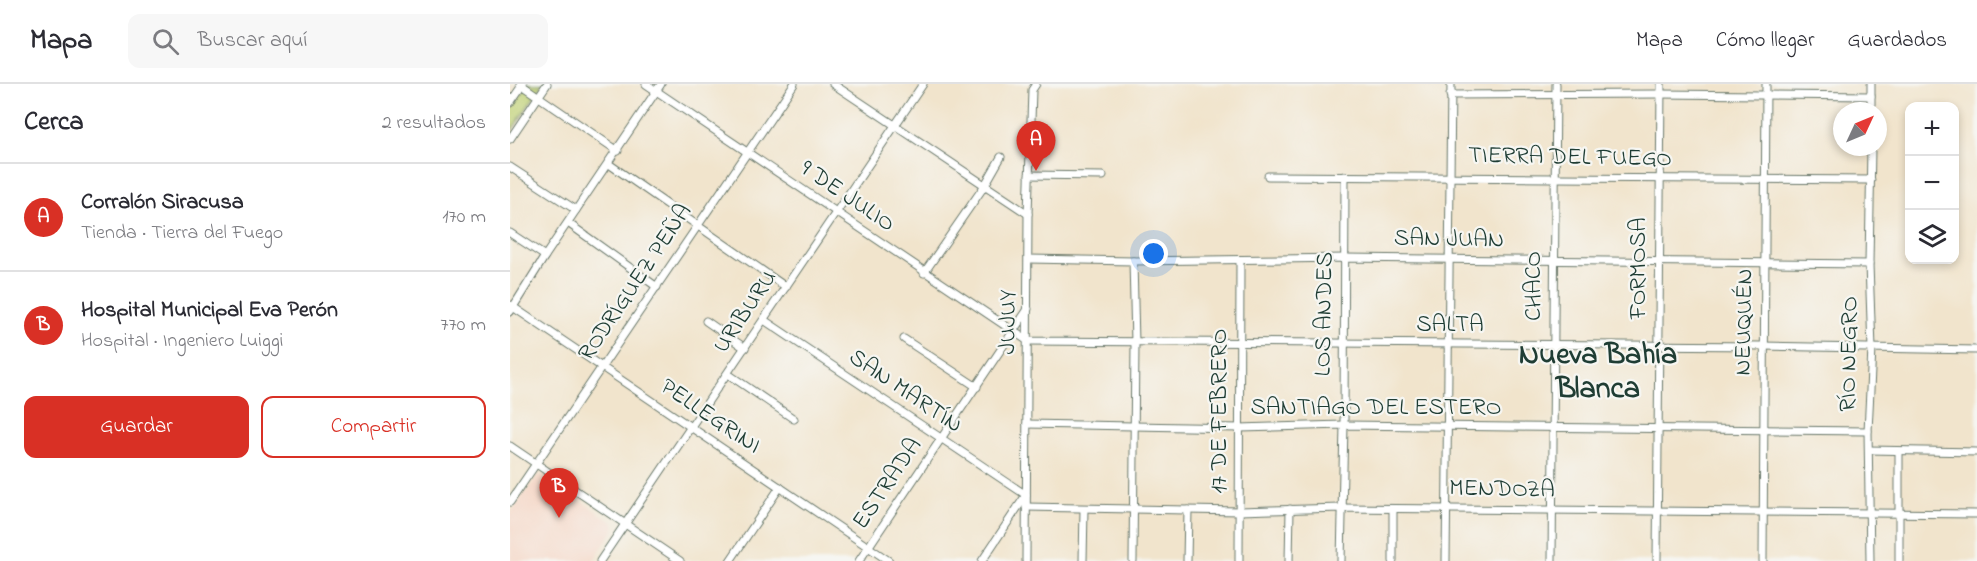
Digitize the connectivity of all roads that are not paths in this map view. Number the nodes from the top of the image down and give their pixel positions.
1 (521, 84) edge
2 (547, 84) edge
3 (646, 84) edge
4 (794, 84) edge
5 (833, 84) edge
6 (923, 84) edge
7 (1450, 84) edge
8 (1556, 84) edge
9 (1661, 84) edge
10 (1766, 84) edge
11 (1871, 84) edge
12 (1032, 85) edge
13 (658, 87) edge
14 (1556, 94) junction
15 (1660, 94) junction
16 (1450, 95) junction
17 (1765, 95) junction
18 (1871, 96) junction
19 (538, 97) junction
20 (1871, 102) edge
21 (510, 103) edge
22 (895, 126) junction
23 (510, 139) edge
24 (618, 151) junction
25 (747, 153) junction
26 (1871, 156) edge
27 (1001, 157) dead end
28 (609, 164) junction
29 (510, 167) edge
30 (1029, 175) junction
31 (1103, 176) dead end
32 (1268, 176) dead end
33 (1345, 176) junction
34 (1450, 176) junction
35 (1555, 177) junction
36 (1659, 179) junction
37 (1765, 179) junction
38 (1871, 180) junction
39 (985, 185) junction
40 (576, 210) junction
41 (836, 213) junction
42 (1028, 214) junction
43 (568, 223) junction
44 (698, 226) junction
45 (510, 233) edge
46 (545, 256) junction
47 (1345, 258) junction
48 (1029, 259) junction
49 (1240, 260) junction
50 (1450, 260) junction
51 (1133, 261) junction
52 (1554, 261) junction
53 (1659, 263) junction
54 (1765, 264) junction
55 (1869, 264) junction
56 (924, 273) junction
57 (657, 287) junction
58 (786, 287) junction
59 (511, 308) edge
60 (1029, 308) junction
61 (706, 321) dead end
62 (764, 321) junction
63 (1014, 333) junction
64 (904, 339) dead end
65 (1028, 341) junction
66 (1136, 343) junction
67 (1239, 344) junction
68 (1343, 344) junction
69 (1449, 345) junction
70 (1554, 345) junction
71 (1659, 345) junction
72 (1763, 346) junction
73 (745, 348) junction
74 (1872, 349) junction
75 (1977, 350) edge
76 (602, 368) junction
77 (728, 374) junction
78 (977, 387) junction
79 (794, 419) dead end
80 (1027, 424) junction
81 (1134, 425) junction
82 (1344, 425) junction
83 (1448, 426) junction
84 (691, 428) junction
85 (1240, 428) junction
86 (1552, 428) junction
87 (1658, 429) junction
88 (1763, 429) junction
89 (1868, 431) junction
90 (941, 440) junction
91 (510, 446) edge
92 (1869, 450) junction
93 (1899, 451) junction
94 (1977, 452) edge
95 (537, 464) junction
96 (780, 488) junction
97 (1026, 495) junction
98 (510, 502) edge
99 (1026, 507) junction
100 (1341, 508) junction
101 (1084, 509) junction
102 (1290, 509) junction
103 (1393, 509) junction
104 (1446, 509) junction
105 (1135, 510) junction
106 (1188, 510) junction
107 (1240, 511) junction
108 (1552, 511) junction
109 (1658, 511) junction
110 (1763, 511) junction
111 (1870, 513) junction
112 (1899, 513) junction
113 (1977, 514) edge
114 (626, 524) junction
115 (869, 548) junction
116 (600, 561) edge
117 (680, 561) edge
118 (730, 561) edge
119 (860, 561) edge
120 (889, 561) edge
121 (982, 561) edge
122 (1026, 561) edge
123 (1083, 561) edge
124 (1133, 561) edge
125 (1187, 561) edge
126 (1239, 561) edge
127 (1289, 561) edge
128 (1341, 561) edge
129 (1393, 561) edge
130 (1446, 561) edge
131 (1552, 561) edge
132 (1657, 561) edge
133 (1762, 561) edge
134 (1870, 561) edge
135 (1899, 561) edge

1 - 19 street
1 - 21 street
2 - 19 street
3 - 13 street, 9 DE JULIO
4 - 25 street, RODRÍGUEZ PEÑA
5 - 22 street
6 - 22 street, URIBURU
7 - 16 street
8 - 14 street, CHACO
9 - 15 street, FORMOSA
10 - 17 street, NEUQUÉN
11 - 18 street
12 - 30 street, JUJUY
13 - 24 street
13 - 25 street, 9 DE JULIO
14 - 15 street
14 - 16 street
14 - 35 street, CHACO
15 - 17 street
15 - 36 street, FORMOSA
16 - 34 street
17 - 18 street
17 - 37 street, NEUQUÉN
18 - 20 street
19 - 23 street
19 - 24 street
22 - 39 street
22 - 41 street, URIBURU
24 - 28 street
25 - 41 street, 9 DE JULIO
25 - 44 street, RODRÍGUEZ PEÑA
26 - 38 street, RÍO NEGRO
27 - 39 street
28 - 40 street
28 - 44 street
29 - 40 street
30 - 31 street
30 - 42 street, JUJUY
32 - 33 street, TIERRA DEL FUEGO
33 - 34 street, TIERRA DEL FUEGO
33 - 47 street, LOS ANDES
34 - 35 street, TIERRA DEL FUEGO
34 - 50 street
35 - 36 street, TIERRA DEL FUEGO
35 - 52 street, CHACO
36 - 37 street, TIERRA DEL FUEGO
36 - 53 street, FORMOSA
37 - 38 street, TIERRA DEL FUEGO
37 - 54 street, NEUQUÉN
38 - 55 street, RÍO NEGRO
39 - 42 street
39 - 56 street
40 - 43 street
41 - 56 street, 9 DE JULIO
41 - 58 street, URIBURU
42 - 48 street, JUJUY
43 - 46 street
43 - 57 street
44 - 57 street, RODRÍGUEZ PEÑA
44 - 58 street
45 - 46 street
46 - 59 street
47 - 49 street, SAN JUAN
47 - 50 street, SAN JUAN
47 - 68 street, LOS ANDES
48 - 51 street, SAN JUAN
48 - 60 street, JUJUY
49 - 51 street, SAN JUAN
49 - 67 street, 17 DE FEBRERO
50 - 52 street, SAN JUAN
50 - 69 street
51 - 66 street
52 - 53 street, SAN JUAN
52 - 70 street, CHACO
53 - 54 street, SAN JUAN
53 - 71 street, FORMOSA
54 - 55 street, SAN JUAN
54 - 72 street, NEUQUÉN
55 - 74 street, RÍO NEGRO
56 - 63 street, 9 DE JULIO
57 - 76 street, RODRÍGUEZ PEÑA
58 - 62 street, URIBURU
59 - 76 street, PELLEGRINI
60 - 63 street, ESTRADA
60 - 65 street, JUJUY
61 - 73 street
62 - 73 street, URIBURU
62 - 90 street, SAN MARTÍN
63 - 65 street, 9 DE JULIO
63 - 78 street, ESTRADA
64 - 78 street
65 - 66 street, SALTA
65 - 80 street, JUJUY
66 - 67 street, SALTA
66 - 81 street
67 - 68 street, SALTA
67 - 85 street, 17 DE FEBRERO
68 - 69 street, SALTA
68 - 82 street, LOS ANDES
69 - 70 street, SALTA
69 - 83 street
70 - 71 street, SALTA
70 - 86 street, CHACO
71 - 72 street, SALTA
71 - 87 street, FORMOSA
72 - 74 street, SALTA
72 - 88 street, NEUQUÉN
73 - 77 street, URIBURU
74 - 75 street, SALTA
74 - 89 street, RÍO NEGRO
76 - 84 street, PELLEGRINI
76 - 95 street, RODRÍGUEZ PEÑA
77 - 79 street
77 - 84 street, URIBURU
78 - 90 street, ESTRADA
80 - 81 street, SANTIAGO DEL ESTERO
80 - 97 street, JUJUY
81 - 85 street, SANTIAGO DEL ESTERO
81 - 105 street
82 - 83 street, SANTIAGO DEL ESTERO
82 - 85 street, SANTIAGO DEL ESTERO
82 - 100 street, LOS ANDES
83 - 86 street, SANTIAGO DEL ESTERO
83 - 104 street
84 - 96 street, PELLEGRINI
84 - 114 street, URIBURU
85 - 107 street, 17 DE FEBRERO
86 - 87 street, SANTIAGO DEL ESTERO
86 - 108 street, CHACO
87 - 88 street, SANTIAGO DEL ESTERO
87 - 109 street, FORMOSA
88 - 89 street, SANTIAGO DEL ESTERO
88 - 110 street, NEUQUÉN
89 - 92 street, RÍO NEGRO
90 - 97 street, SAN MARTÍN
90 - 115 street, ESTRADA
91 - 95 street
92 - 93 street
92 - 111 street, RÍO NEGRO
93 - 94 street
93 - 112 street
95 - 98 street, RODRÍGUEZ PEÑA
95 - 114 street
96 - 115 street, PELLEGRINI
96 - 118 street
97 - 99 street, JUJUY
97 - 121 street
99 - 101 street, MENDOZA
99 - 122 street, JUJUY
100 - 102 street, MENDOZA
100 - 103 street, MENDOZA
100 - 128 street, LOS ANDES
101 - 105 street, MENDOZA
101 - 123 street
102 - 107 street, MENDOZA
102 - 127 street
103 - 104 street, MENDOZA
103 - 129 street
104 - 108 street, MENDOZA
104 - 130 street
105 - 106 street, MENDOZA
105 - 124 street
106 - 107 street, MENDOZA
106 - 125 street
107 - 126 street, 17 DE FEBRERO
108 - 109 street, MENDOZA
108 - 131 street, CHACO
109 - 110 street, MENDOZA
109 - 132 street, FORMOSA
110 - 111 street, MENDOZA
110 - 133 street, NEUQUÉN
111 - 112 street, MENDOZA
111 - 134 street, RÍO NEGRO
112 - 113 street, MENDOZA
112 - 135 street
114 - 116 street, URIBURU
114 - 117 street
115 - 119 street, ESTRADA
115 - 120 street, PELLEGRINI

